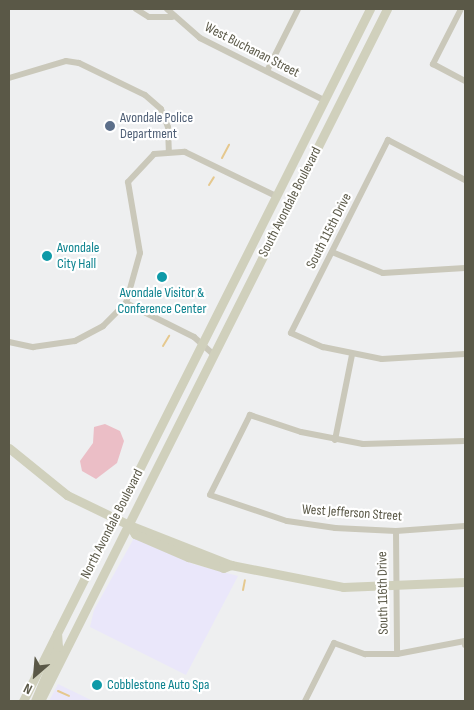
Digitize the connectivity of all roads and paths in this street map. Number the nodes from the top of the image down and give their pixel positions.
1 (136, 9) edge
2 (167, 9) edge
3 (298, 9) edge
4 (370, 9) edge
5 (387, 9) edge
6 (461, 9) edge
7 (172, 17) junction
8 (267, 71) junction
9 (9, 78) edge
10 (465, 80) edge
11 (324, 100) junction
12 (169, 150) junction
13 (465, 180) edge
14 (276, 196) junction
15 (290, 203) junction
16 (332, 252) junction
17 (465, 268) edge
18 (126, 303) junction
19 (9, 342) edge
20 (202, 347) junction
21 (352, 354) junction
22 (465, 354) edge
23 (214, 355) junction
24 (193, 396) joint
25 (335, 440) junction
26 (465, 441) edge
27 (9, 448) edge
28 (115, 518) junction
29 (128, 525) junction
30 (465, 526) edge
31 (396, 531) junction
32 (465, 582) edge
33 (394, 588) junction
34 (57, 632) junction
35 (465, 641) edge
36 (465, 645) edge
37 (397, 654) junction
38 (23, 701) edge
39 (35, 701) edge
40 (40, 701) edge
41 (305, 701) edge

1 - 7 street
2 - 7 street, West Buchanan Street
3 - 8 street
4 - 11 main road, South Avondale Boulevard
5 - 15 main road, South Avondale Boulevard
6 - 10 street
7 - 8 street, West Buchanan Street
8 - 11 street, West Buchanan Street
9 - 12 street
11 - 14 main road, South Avondale Boulevard
12 - 14 street
12 - 18 street
13 - 16 street, South 115th Drive
14 - 15 main road
14 - 20 main road, South Avondale Boulevard
15 - 23 main road, South Avondale Boulevard
16 - 17 street
16 - 21 street, South 115th Drive
18 - 19 street
18 - 20 street
20 - 23 street
20 - 28 main road, North Avondale Boulevard
21 - 22 street
21 - 25 street
23 - 24 main road, South Avondale Boulevard
24 - 29 main road, North Avondale Boulevard
25 - 26 street
25 - 31 street, West Jefferson Street
27 - 28 main road
28 - 29 main road
28 - 34 main road, North Avondale Boulevard
29 - 33 main road
29 - 40 main road, North Avondale Boulevard
30 - 31 street, West Jefferson Street
31 - 33 street, South 116th Drive
32 - 33 main road
33 - 37 street, South 116th Drive
34 - 38 main road, North Avondale Boulevard
34 - 39 main road
35 - 36 street
35 - 37 street
37 - 41 street

